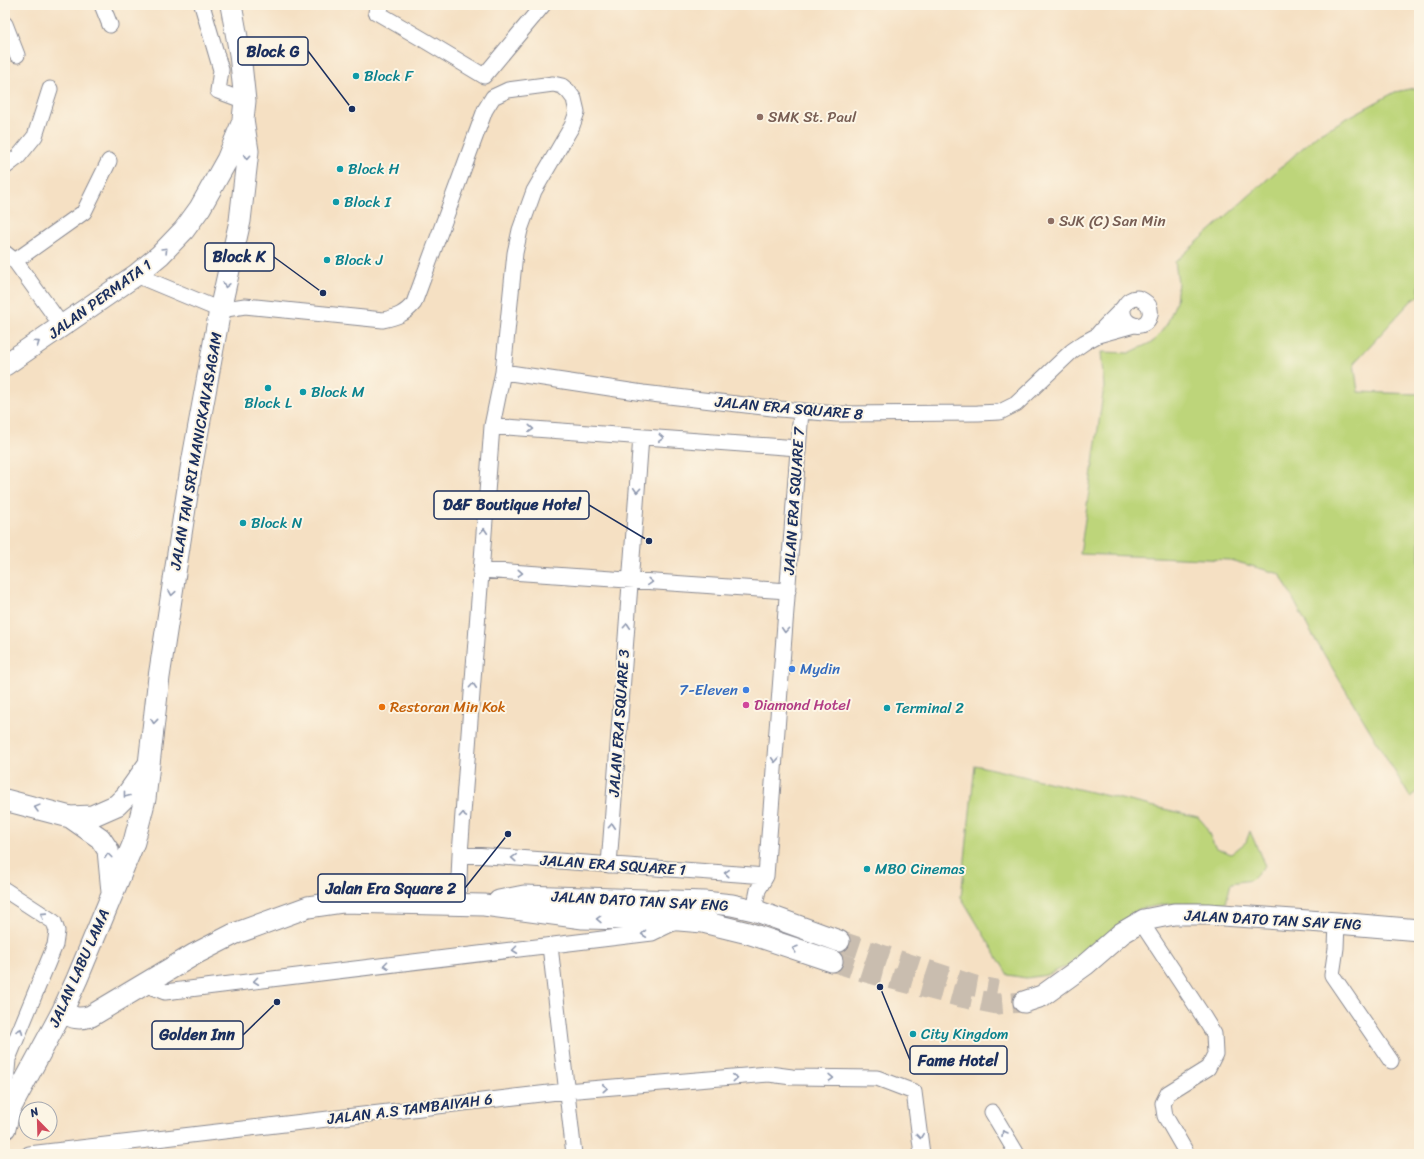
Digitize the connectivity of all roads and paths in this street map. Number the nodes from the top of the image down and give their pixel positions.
1 (102, 5) edge
2 (202, 5) edge
3 (231, 5) edge
4 (543, 5) edge
5 (379, 9) edge
6 (5, 24) edge
7 (110, 25) dead end
8 (17, 55) dead end
9 (50, 89) dead end
10 (244, 110) junction
11 (109, 161) dead end
12 (5, 167) edge
13 (10, 257) edge
14 (136, 275) junction
15 (1123, 308) junction
16 (220, 310) junction
17 (1134, 325) junction
18 (62, 326) junction
19 (1098, 335) junction
20 (5, 365) edge
21 (503, 372) junction
22 (801, 411) junction
23 (492, 426) junction
24 (641, 437) junction
25 (798, 448) junction
26 (482, 570) junction
27 (630, 580) junction
28 (788, 591) junction
29 (149, 763) junction
30 (5, 800) edge
31 (70, 817) junction
32 (460, 854) junction
33 (609, 865) junction
34 (766, 876) junction
35 (5, 890) edge
36 (112, 894) junction
37 (458, 904) junction
38 (484, 905) junction
39 (754, 910) junction
40 (679, 920) junction
41 (1141, 922) junction
42 (1337, 923) junction
43 (1419, 930) edge
44 (839, 940) tunnel mouth
45 (550, 946) junction
46 (832, 961) tunnel mouth
47 (144, 984) junction
48 (1024, 996) tunnel mouth
49 (62, 1012) junction
50 (91, 1016) junction
51 (42, 1048) junction
52 (1391, 1061) dead end
53 (566, 1090) junction
54 (992, 1112) dead end
55 (8, 1118) edge
56 (28, 1154) edge
57 (574, 1154) edge
58 (922, 1154) edge
59 (1017, 1154) edge
60 (1188, 1154) edge

1 - 7 street
2 - 10 street
3 - 10 main road, JALAN TAN SRI MANICKAVASAGAM
4 - 5 street
6 - 8 street
9 - 12 street
14 -> 10 main road, JALAN PERMATA 1
10 -> 16 main road, JALAN TAN SRI MANICKAVASAGAM
11 - 13 street
13 - 18 street
14 - 16 street
14 - 18 main road, JALAN PERMATA 1
15 - 17 street
15 - 17 street, JALAN ERA SQUARE 8
15 - 19 street, JALAN ERA SQUARE 8
16 - 21 street
16 -> 29 main road, JALAN TAN SRI MANICKAVASAGAM
17 - 19 street, JALAN ERA SQUARE 8
20 -> 18 main road, JALAN PERMATA 1
19 - 22 street, JALAN ERA SQUARE 8
21 - 22 street, JALAN ERA SQUARE 8
21 - 23 street
22 - 25 street, JALAN ERA SQUARE 7
23 -> 24 street
26 -> 23 street
24 -> 25 street
24 -> 27 street, JALAN ERA SQUARE 3
25 - 28 street, JALAN ERA SQUARE 7
26 -> 27 street
32 -> 26 street
27 -> 28 street
33 -> 27 street, JALAN ERA SQUARE 3
28 -> 34 street, JALAN ERA SQUARE 7
29 -> 31 main road, JALAN LABU LAMA
29 - 36 main road, JALAN TAN SRI MANICKAVASAGAM
31 -> 30 main road, JALAN LABU LAMA
36 -> 31 main road, JALAN LABU LAMA
33 -> 32 street, JALAN ERA SQUARE 1
32 - 37 street
34 -> 33 street, JALAN ERA SQUARE 1
34 - 39 street
55 -> 35 street
36 - 49 main road, JALAN LABU LAMA
37 - 38 main road, JALAN DATO TAN SAY ENG
37 - 47 main road, JALAN DATO TAN SAY ENG
38 - 39 main road, JALAN DATO TAN SAY ENG
40 -> 38 main road, JALAN DATO TAN SAY ENG
39 - 44 main road, JALAN DATO TAN SAY ENG
40 -> 45 street
46 -> 40 main road, JALAN DATO TAN SAY ENG
41 - 42 main road, JALAN DATO TAN SAY ENG
41 - 48 main road, JALAN DATO TAN SAY ENG
41 - 60 street
42 - 43 main road, JALAN DATO TAN SAY ENG
42 - 52 street
45 -> 47 street
45 - 53 street
47 - 50 main road, JALAN DATO TAN SAY ENG
49 - 50 main road
49 - 51 main road, JALAN LABU LAMA
50 - 51 main road, JALAN DATO TAN SAY ENG
51 - 55 main road, JALAN LABU LAMA
53 - 56 street, JALAN A.S TAMBAIYAH 6
53 - 57 street
53 -> 58 street, JALAN A.S TAMBAIYAH 6
59 -> 54 street

